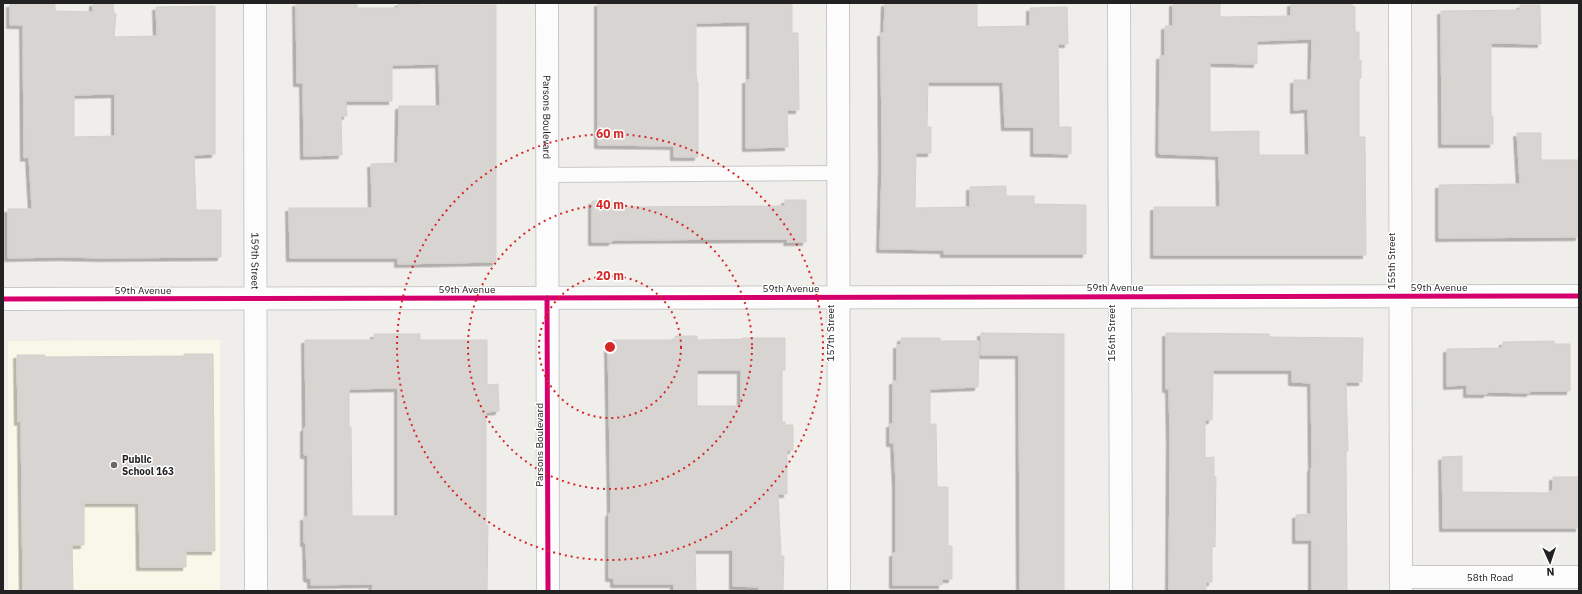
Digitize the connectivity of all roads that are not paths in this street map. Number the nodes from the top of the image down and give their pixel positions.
1 (255, 3) edge
2 (547, 3) edge
3 (838, 3) edge
4 (1119, 3) edge
5 (1400, 3) edge
6 (838, 173) junction
7 (548, 175) junction
8 (1120, 296) junction
9 (1400, 296) junction
10 (1579, 296) edge
11 (839, 297) junction
12 (256, 298) junction
13 (547, 298) junction
14 (3, 299) edge
15 (1579, 577) edge
16 (1401, 584) edge
17 (256, 591) edge
18 (548, 591) edge
19 (839, 591) edge
20 (1121, 591) edge

1 - 12 street, 159th Street
2 - 7 street, Parsons Boulevard
3 - 6 street, 157th Street
4 - 8 street, 156th Street
5 - 9 street, 155th Street
6 - 7 lane
6 - 11 street, 157th Street
7 - 13 street, Parsons Boulevard
8 - 9 street, 59th Avenue
8 - 11 street, 59th Avenue
8 - 20 street, 156th Street
9 - 10 street, 59th Avenue
9 - 16 street, 155th Street
11 - 13 street, 59th Avenue
11 - 19 street, 157th Street
12 - 13 street, 59th Avenue
12 - 14 street, 59th Avenue
12 - 17 street, 159th Street
13 - 18 street, Parsons Boulevard
15 - 16 street, 58th Road

